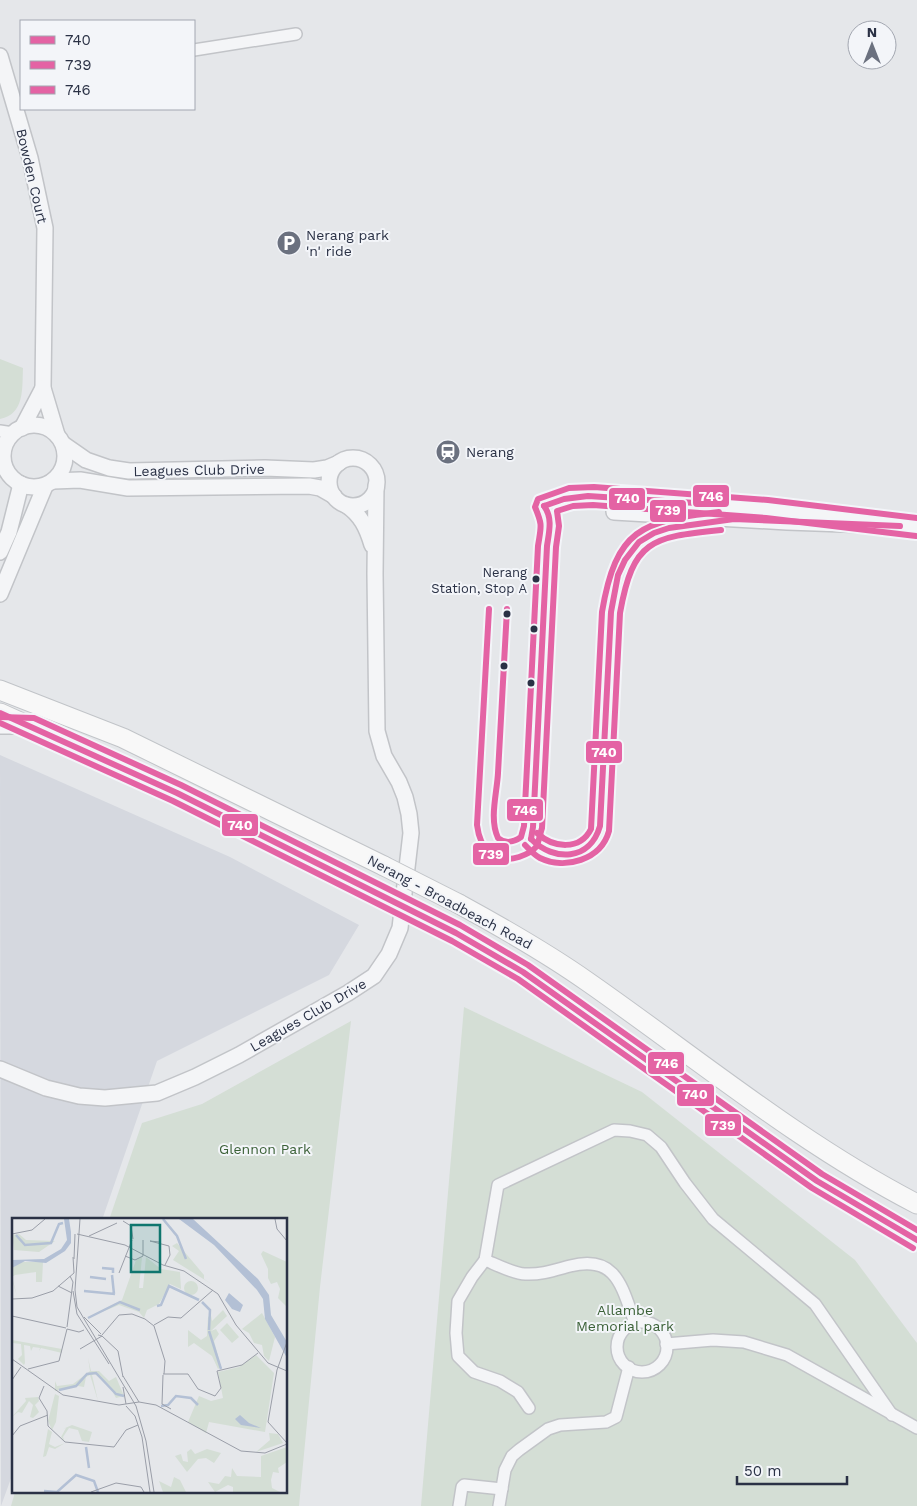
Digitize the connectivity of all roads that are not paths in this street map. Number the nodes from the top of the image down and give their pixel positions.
1 (296, 34) dead end
2 (195, 50) edge
3 (0, 56) edge
4 (17, 98) edge
5 (43, 388) junction
6 (12, 431) edge
7 (60, 439) junction
8 (339, 463) junction
9 (3, 466) edge
10 (223, 469) junction
11 (49, 483) junction
12 (21, 484) junction
13 (376, 485) junction
14 (264, 486) junction
15 (340, 500) junction
16 (614, 505) dead end
17 (917, 527) edge
18 (0, 552) edge
19 (375, 556) junction
20 (0, 594) edge
21 (0, 690) edge
22 (0, 713) edge
23 (0, 726) edge
24 (30, 726) junction
25 (0, 1069) edge
26 (880, 1185) junction
27 (917, 1199) edge
28 (917, 1204) edge
29 (917, 1240) edge
30 (485, 1260) junction
31 (634, 1323) junction
32 (666, 1344) junction
33 (629, 1367) junction
34 (529, 1408) dead end
35 (892, 1415) junction
36 (917, 1428) edge
37 (502, 1489) junction
38 (459, 1506) edge
39 (500, 1506) edge

1 - 2 street
3 - 4 street, Bowden Court
4 - 5 street, Bowden Court
5 - 6 street, Bowden Court
5 - 7 street, Bowden Court
6 - 7 street
6 - 9 street
7 - 10 street, Leagues Club Drive
7 - 11 street
8 - 10 street, Leagues Club Drive
8 - 13 street
8 - 15 street
9 - 12 street
10 - 14 street
11 - 12 street
11 - 14 street, Leagues Club Drive
11 - 20 street
12 - 18 street
13 - 15 street
13 - 19 street, Leagues Club Drive
14 - 15 street, Leagues Club Drive
15 - 19 street, Leagues Club Drive
16 - 17 street
19 - 25 street, Leagues Club Drive
21 - 26 main road, Nerang - Broadbeach Road, bridge
22 - 24 main road, Nerang - Broadbeach Road
23 - 24 street
24 - 29 main road, Nerang - Broadbeach Road, bridge
26 - 27 street
26 - 28 main road, Nerang - Broadbeach Road
30 - 31 street
30 - 34 street
30 - 35 street
31 - 32 street
31 - 33 street
32 - 33 street
32 - 35 street
33 - 37 street
35 - 36 street
37 - 38 street
37 - 39 street

